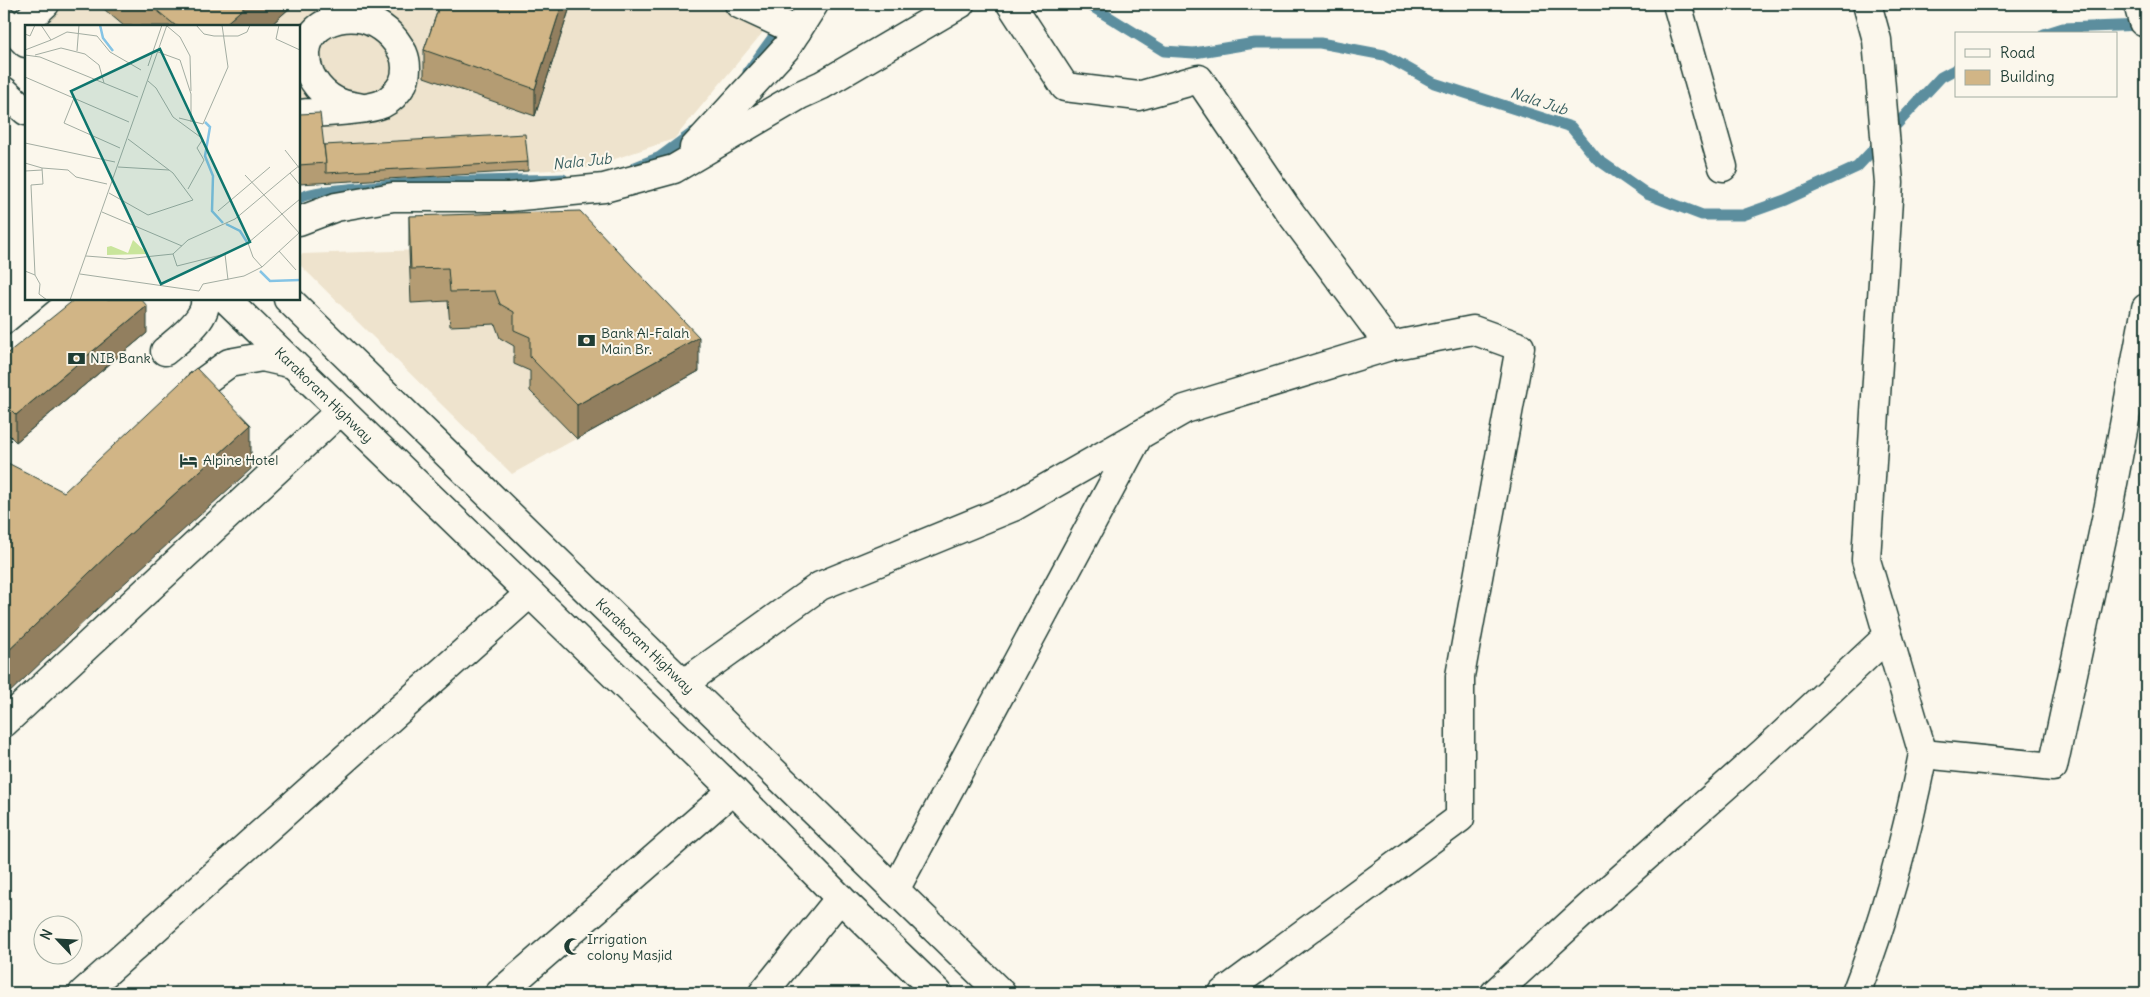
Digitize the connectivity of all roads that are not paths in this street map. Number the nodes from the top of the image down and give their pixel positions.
1 (45, 4) edge
2 (739, 4) edge
3 (814, 4) edge
4 (960, 4) edge
5 (1011, 4) edge
6 (1677, 4) edge
7 (1867, 4) edge
8 (2138, 4) edge
9 (2146, 22) edge
10 (797, 31) junction
11 (15, 32) edge
12 (306, 40) edge
13 (4, 91) edge
14 (362, 108) junction
15 (25, 110) edge
16 (300, 114) edge
17 (1723, 167) dead end
18 (674, 170) junction
19 (300, 221) edge
20 (74, 300) edge
21 (205, 300) edge
22 (227, 300) edge
23 (289, 300) edge
24 (2146, 308) edge
25 (1390, 346) junction
26 (165, 350) dead end
27 (4, 358) edge
28 (293, 364) junction
29 (199, 385) edge
30 (341, 410) junction
31 (1139, 435) junction
32 (529, 594) junction
33 (1888, 636) junction
34 (42, 656) edge
35 (70, 661) junction
36 (683, 684) junction
37 (4, 723) edge
38 (1923, 754) junction
39 (733, 790) junction
40 (894, 890) junction
41 (840, 898) junction
42 (83, 993) edge
43 (500, 993) edge
44 (762, 993) edge
45 (938, 993) edge
46 (1001, 993) edge
47 (1223, 993) edge
48 (1495, 993) edge
49 (1856, 993) edge

1 - 11 main road
2 - 10 main road
3 - 10 main road
4 - 18 main road
5 - 25 main road
6 - 17 main road
7 - 33 main road
8 - 9 main road
10 - 18 main road
12 - 14 main road
12 - 14 main road
13 - 15 main road
14 - 16 main road
18 - 19 main road
20 - 27 main road
21 - 26 main road
22 - 28 main road, Karakoram Highway
23 - 36 main road, Karakoram Highway
24 - 38 main road
25 - 31 main road
25 - 47 main road
28 - 29 main road
28 - 30 main road, Karakoram Highway
30 - 32 main road, Karakoram Highway
30 - 35 main road
31 - 36 main road
31 - 40 main road
32 - 39 main road, Karakoram Highway
32 - 42 main road
33 - 38 main road
33 - 48 main road
34 - 35 main road
35 - 37 main road
36 - 40 main road, Karakoram Highway
38 - 49 main road
39 - 41 main road, Karakoram Highway
39 - 43 main road
40 - 46 main road, Karakoram Highway
41 - 44 main road
41 - 45 main road, Karakoram Highway

